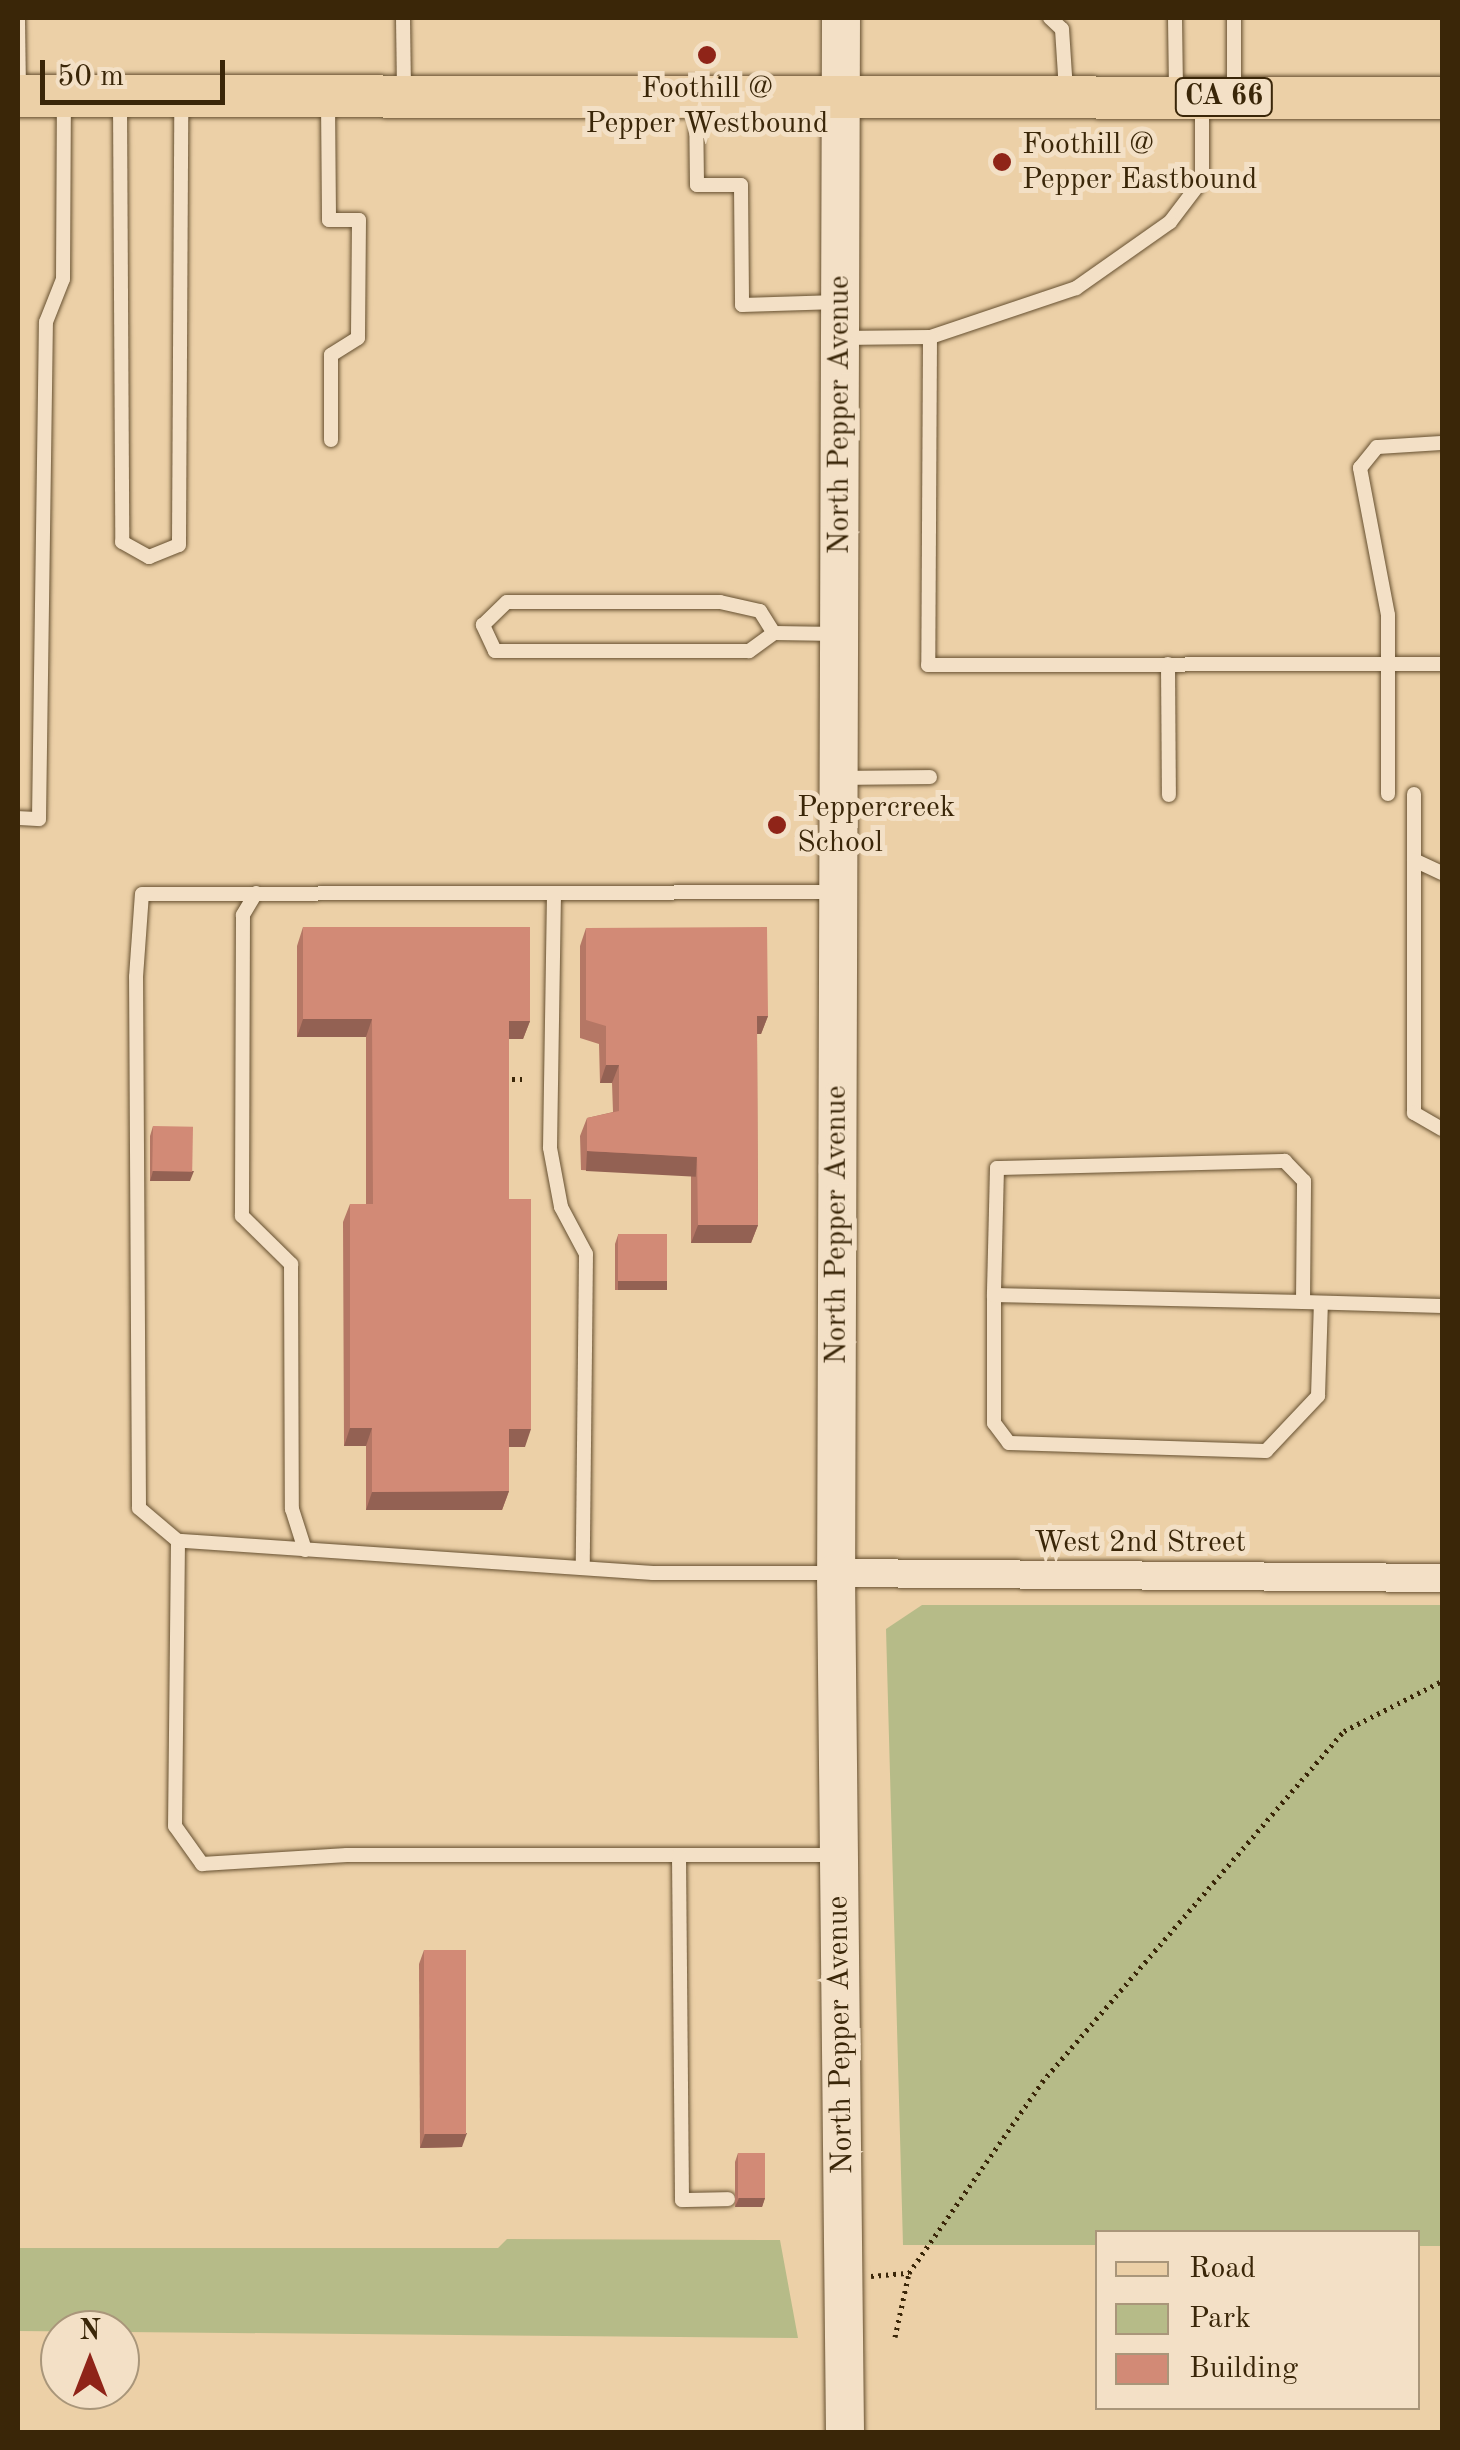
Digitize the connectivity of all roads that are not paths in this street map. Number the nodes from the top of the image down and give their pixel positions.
1 (18, 18) edge
2 (403, 18) edge
3 (840, 18) edge
4 (1050, 18) edge
5 (1175, 18) edge
6 (1234, 18) edge
7 (18, 96) edge
8 (64, 96) junction
9 (120, 96) junction
10 (181, 96) junction
11 (328, 96) junction
12 (404, 97) junction
13 (696, 97) junction
14 (841, 97) junction
15 (1066, 97) junction
16 (1204, 97) junction
17 (1442, 98) edge
18 (840, 320) junction
19 (930, 337) junction
20 (331, 440) dead end
21 (1442, 442) edge
22 (774, 632) junction
23 (839, 634) junction
24 (1168, 664) junction
25 (1385, 664) junction
26 (1442, 664) edge
27 (930, 776) dead end
28 (838, 778) junction
29 (1388, 794) dead end
30 (1414, 794) dead end
31 (1169, 796) dead end
32 (18, 818) edge
33 (1414, 860) junction
34 (1442, 873) edge
35 (838, 892) junction
36 (256, 893) junction
37 (554, 894) junction
38 (1442, 1129) edge
39 (994, 1295) junction
40 (1303, 1302) junction
41 (1321, 1303) junction
42 (1442, 1306) edge
43 (178, 1541) junction
44 (305, 1550) junction
45 (583, 1566) junction
46 (836, 1572) junction
47 (1442, 1578) edge
48 (679, 1855) junction
49 (839, 1855) junction
50 (728, 2199) dead end
51 (845, 2432) edge

1 - 7 lane
2 - 12 lane
3 - 14 main road, North Pepper Avenue
4 - 15 lane
5 - 16 lane
6 - 16 lane
7 - 8 main road
8 - 9 main road
8 - 32 lane
9 - 10 main road
9 - 10 lane
10 - 11 main road
11 - 12 main road
11 - 20 lane
12 - 13 main road
13 - 14 main road
13 - 18 lane
14 - 15 main road, CA 66
14 - 18 main road, North Pepper Avenue
15 - 16 main road, CA 66
16 - 17 main road, CA 66
16 - 19 lane
18 - 19 lane
18 - 23 main road, North Pepper Avenue
19 - 24 lane
21 - 25 lane
22 - 22 lane
22 - 23 lane
23 - 28 main road, North Pepper Avenue
24 - 25 lane
24 - 31 lane
25 - 26 lane
25 - 29 lane
27 - 28 lane
28 - 35 main road, North Pepper Avenue
30 - 33 lane
33 - 34 lane
33 - 38 lane
35 - 37 lane
35 - 46 main road, North Pepper Avenue
36 - 37 lane
36 - 43 lane
36 - 44 lane
37 - 45 lane
39 - 40 lane
39 - 40 lane
39 - 41 lane
40 - 41 lane
41 - 42 lane
43 - 44 lane
43 - 48 lane
44 - 45 lane
45 - 46 lane
46 - 47 street, West 2nd Street
46 - 49 main road, North Pepper Avenue
48 - 49 lane
48 - 50 lane
49 - 51 main road, North Pepper Avenue

